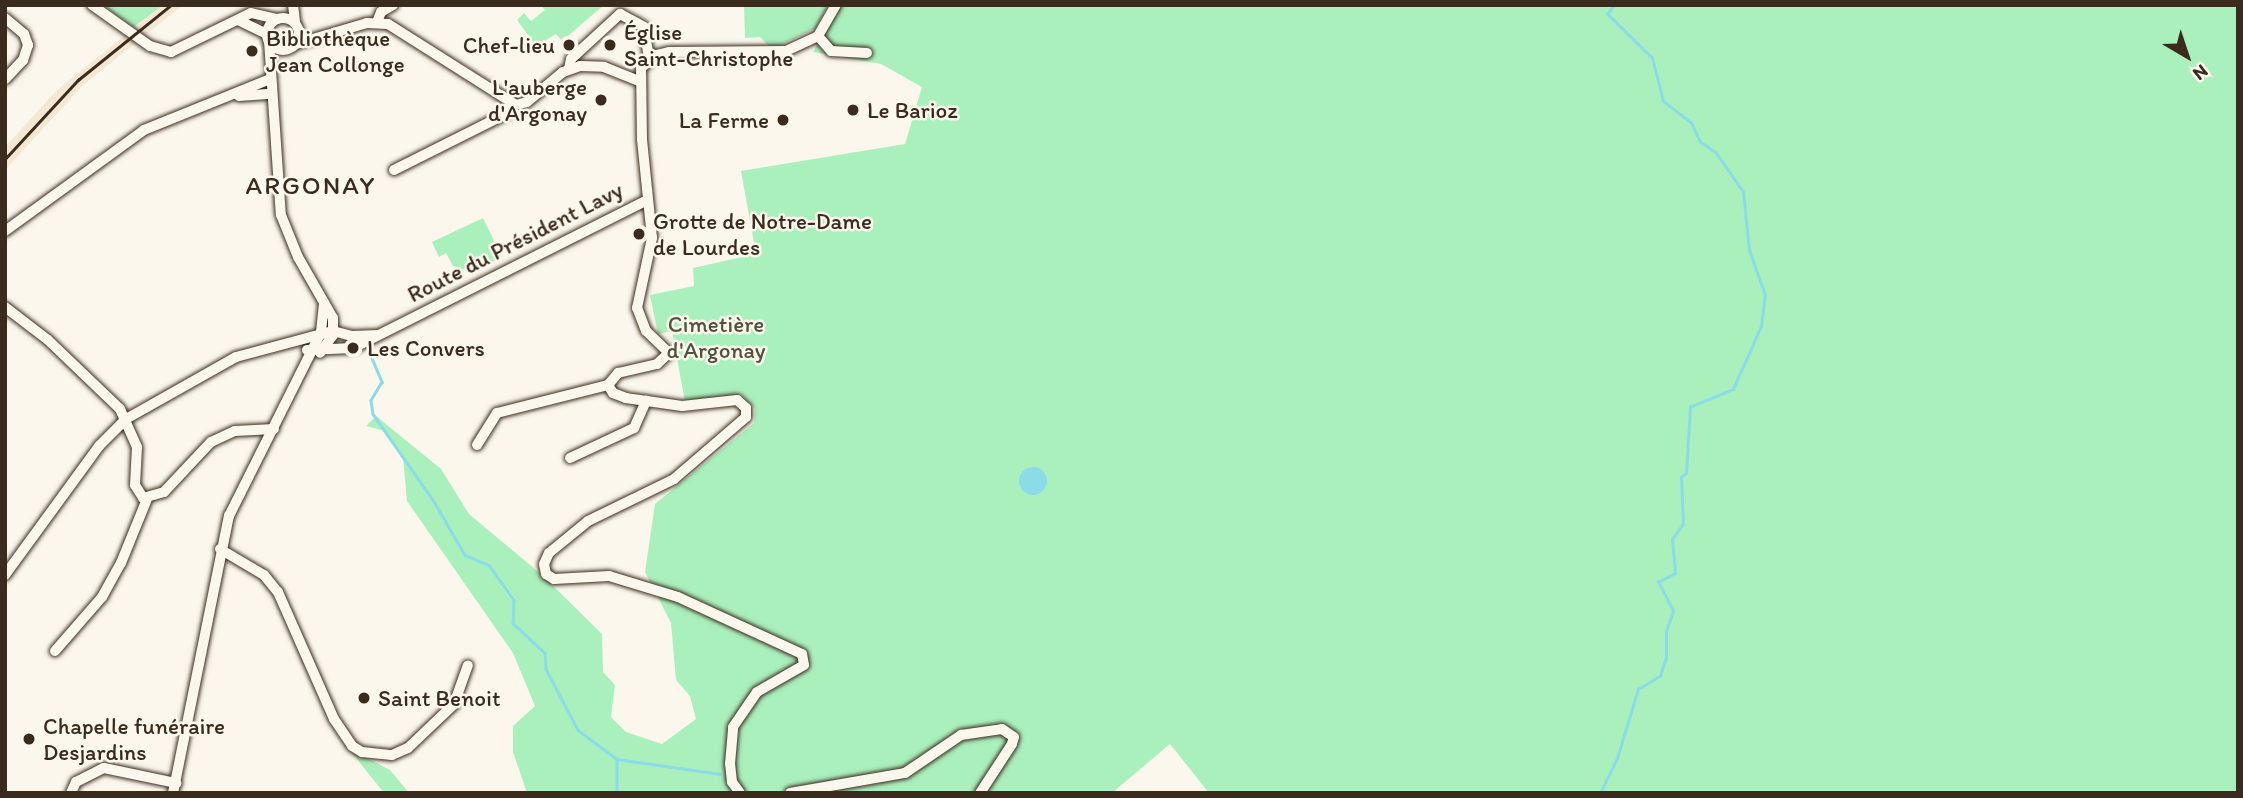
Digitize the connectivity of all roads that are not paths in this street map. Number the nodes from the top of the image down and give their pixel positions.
1 (92, 5) edge
2 (291, 5) edge
3 (393, 5) edge
4 (835, 5) edge
5 (620, 10) edge
6 (5, 18) edge
7 (279, 18) junction
8 (238, 20) junction
9 (377, 23) junction
10 (296, 24) junction
11 (818, 36) junction
12 (322, 37) junction
13 (268, 38) junction
14 (296, 44) junction
15 (285, 49) junction
16 (867, 53) dead end
17 (653, 57) junction
18 (569, 69) junction
19 (270, 77) junction
20 (5, 79) edge
21 (639, 80) junction
22 (271, 94) junction
23 (236, 96) junction
24 (510, 104) junction
25 (394, 170) dead end
26 (647, 200) junction
27 (5, 231) edge
28 (324, 303) junction
29 (5, 307) edge
30 (333, 331) junction
31 (320, 334) junction
32 (378, 335) junction
33 (283, 347) junction
34 (317, 351) junction
35 (608, 385) junction
36 (646, 401) junction
37 (126, 419) junction
38 (274, 429) junction
39 (477, 445) dead end
40 (570, 458) dead end
41 (147, 499) junction
42 (220, 549) junction
43 (5, 575) edge
44 (55, 651) dead end
45 (468, 665) dead end
46 (175, 788) edge
47 (71, 793) edge
48 (740, 793) edge
49 (790, 793) edge
50 (980, 793) edge

1 - 8 street
2 - 7 street
2 - 10 street
3 - 9 street
4 - 11 street
5 - 17 street
5 - 18 street
6 - 20 street
7 - 8 street
7 - 10 street
7 - 13 street
8 - 13 street
9 - 12 street
9 - 24 street
10 - 12 street
10 - 14 street
11 - 16 street
11 - 17 street
12 - 14 street
13 - 15 street
13 - 19 street
14 - 15 street
15 - 19 street
17 - 21 street, Route du Président Lavy
18 - 21 street
18 - 24 street
19 - 22 street
19 - 23 street
21 - 26 street, Route du Président Lavy
22 - 23 street
22 - 28 street
23 - 27 street
24 - 25 street
26 - 32 street, Route du Président Lavy
26 - 35 street
28 - 30 street
28 - 31 street
29 - 37 street
30 - 31 street, Route du Président Lavy
30 - 32 street, Route du Président Lavy
30 - 34 street
31 - 33 street, Route du Président Lavy
31 - 34 street
32 - 34 street, Route du Président Lavy
33 - 34 street, Route du Président Lavy
33 - 37 street, Route du Président Lavy
34 - 38 street
35 - 36 street
35 - 39 street
36 - 40 street
36 - 48 street
37 - 41 street
37 - 43 street, Route du Président Lavy
38 - 41 street
38 - 42 street
41 - 44 street
42 - 45 street
42 - 46 street
46 - 47 street
49 - 50 street

